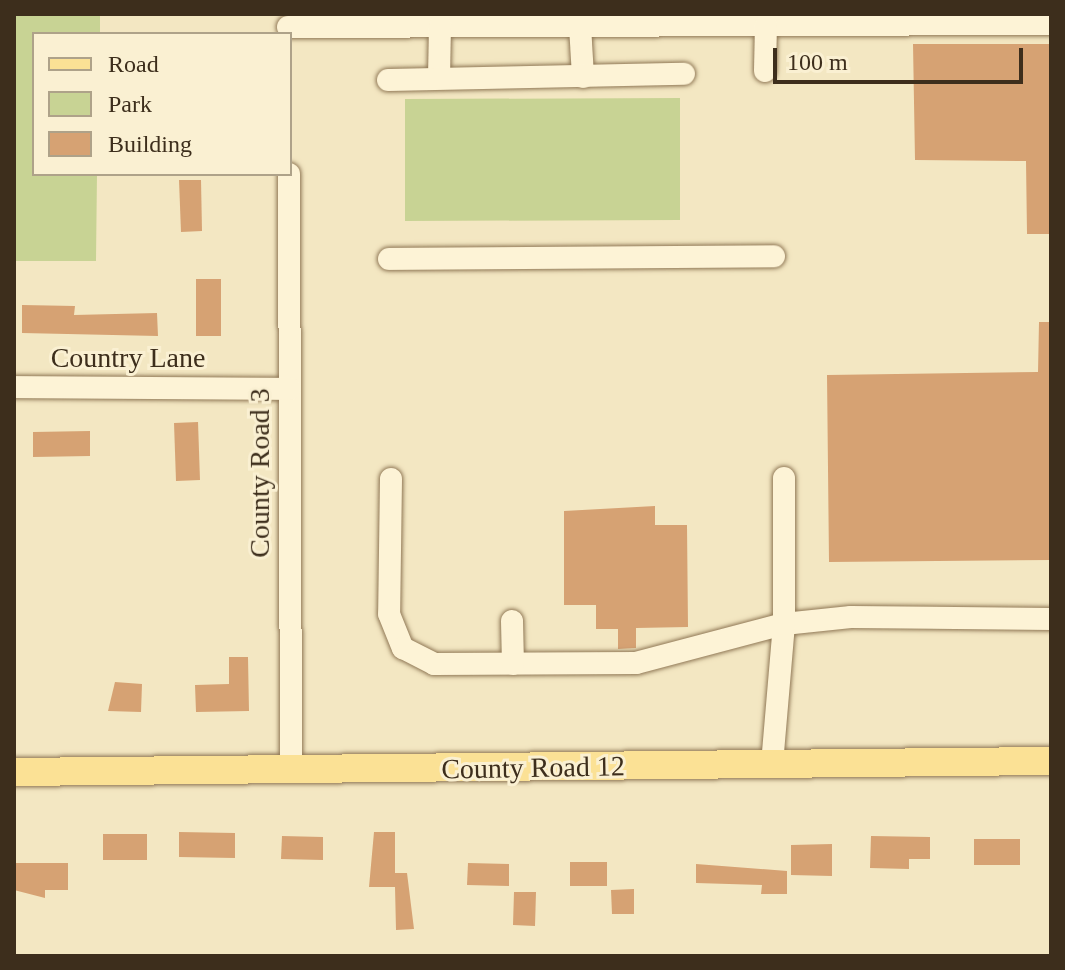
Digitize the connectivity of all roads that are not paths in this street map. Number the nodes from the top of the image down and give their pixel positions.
1 (1051, 24) edge
2 (288, 25) edge
3 (440, 25) junction
4 (766, 25) junction
5 (580, 26) junction
6 (765, 71) dead end
7 (684, 74) dead end
8 (583, 77) junction
9 (439, 78) junction
10 (388, 80) dead end
11 (289, 176) edge
12 (774, 256) dead end
13 (389, 259) dead end
14 (14, 387) edge
15 (290, 389) junction
16 (784, 478) dead end
17 (391, 479) dead end
18 (1051, 619) edge
19 (512, 621) dead end
20 (784, 624) junction
21 (513, 664) junction
22 (1051, 761) edge
23 (772, 764) junction
24 (14, 772) edge
25 (291, 772) junction

1 - 4 street
2 - 3 street
3 - 5 street
3 - 9 street
4 - 5 street
4 - 6 street
5 - 8 street
7 - 8 street
8 - 9 street
9 - 10 street
11 - 15 street, County Road 3
12 - 13 street
14 - 15 street, Country Lane
15 - 25 street, County Road 3
16 - 20 street
17 - 21 street
18 - 20 street
19 - 21 street
20 - 21 street
20 - 23 street
22 - 23 main road, County Road 12
23 - 25 main road, County Road 12
24 - 25 main road, County Road 12

